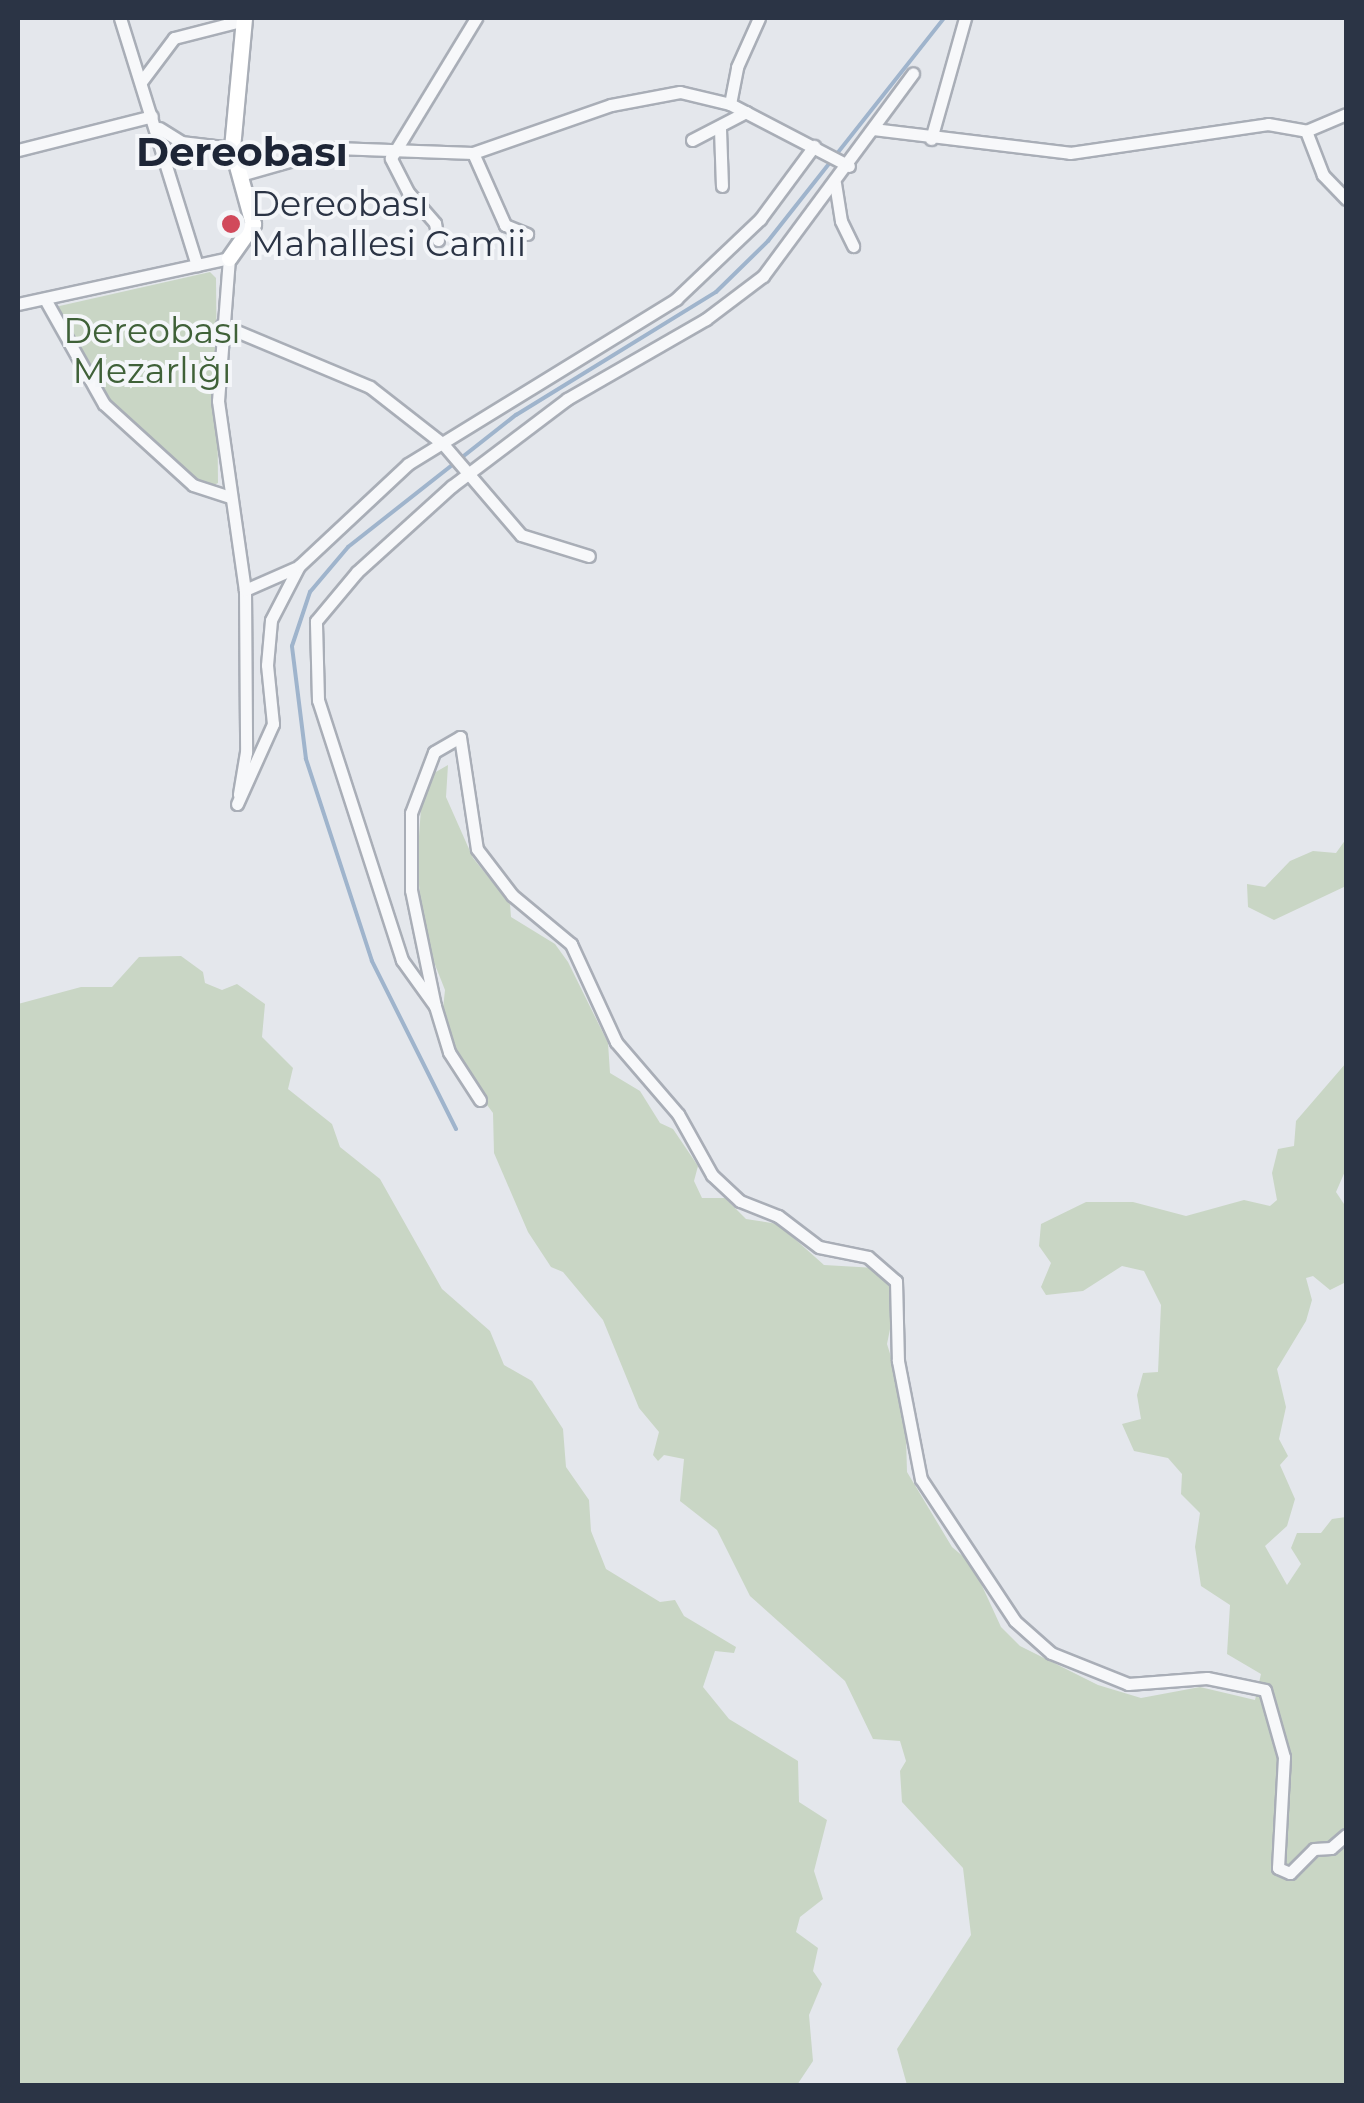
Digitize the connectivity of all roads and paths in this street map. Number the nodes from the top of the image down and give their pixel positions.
1 (120, 18) edge
2 (476, 18) edge
3 (758, 18) edge
4 (965, 18) edge
5 (242, 19) edge
6 (912, 73) dead end
7 (141, 82) junction
8 (730, 104) junction
9 (746, 112) junction
10 (1346, 114) edge
11 (152, 116) junction
12 (159, 128) junction
13 (720, 129) junction
14 (874, 129) junction
15 (1306, 130) junction
16 (692, 140) dead end
17 (931, 140) junction
18 (814, 146) junction
19 (232, 148) junction
20 (394, 149) junction
21 (18, 150) edge
22 (474, 153) junction
23 (848, 166) junction
24 (244, 174) junction
25 (836, 183) junction
26 (722, 186) dead end
27 (1346, 198) edge
28 (527, 234) dead end
29 (438, 240) dead end
30 (854, 246) dead end
31 (230, 258) junction
32 (196, 265) junction
33 (45, 299) junction
34 (18, 304) edge
35 (222, 326) junction
36 (444, 444) junction
37 (472, 473) junction
38 (229, 497) junction
39 (590, 556) dead end
40 (299, 566) junction
41 (245, 590) junction
42 (435, 1006) junction
43 (480, 1100) dead end
44 (1346, 1835) edge

1 - 7 street
2 - 20 street
3 - 8 street
4 - 17 street
5 - 7 street
5 - 19 street
6 - 14 street
7 - 11 street
8 - 9 street
8 - 22 street
9 - 13 street
9 - 18 street
10 - 15 street
11 - 12 street
11 - 21 street
12 - 19 street
12 - 32 street
13 - 16 street
13 - 26 street
14 - 17 street
14 - 23 street
15 - 17 street
15 - 27 street
18 - 23 street
18 - 36 street
19 - 24 street
20 - 22 street
20 - 24 street
20 - 29 street
22 - 28 street
23 - 25 street
24 - 31 street
25 - 30 street
25 - 37 street
31 - 32 street
31 - 35 street
32 - 33 street
33 - 34 street
33 - 38 street
35 - 36 street
35 - 38 street
36 - 37 street
36 - 40 street
37 - 39 street
37 - 42 street
38 - 41 street
40 - 41 street
40 - 41 street
42 - 43 street
42 - 44 street

